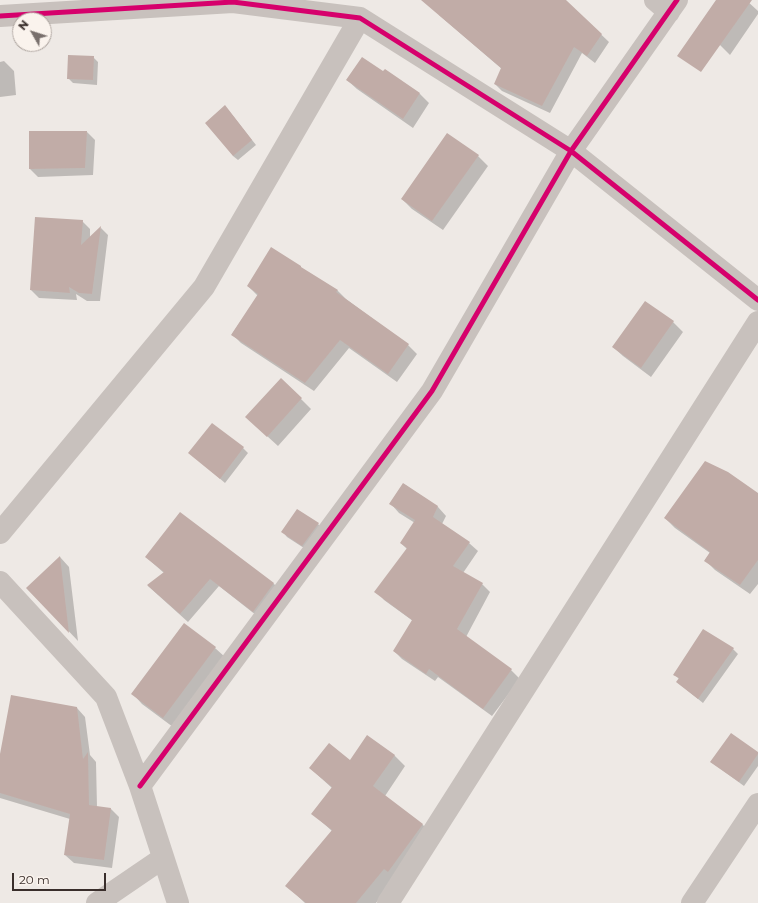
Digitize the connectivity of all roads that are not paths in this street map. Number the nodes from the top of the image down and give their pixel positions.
1 (232, 1) edge
2 (667, 4) edge
3 (0, 16) edge
4 (360, 18) junction
5 (571, 151) junction
6 (758, 300) edge
7 (758, 322) edge
8 (0, 533) edge
9 (0, 582) edge
10 (140, 786) junction
11 (758, 804) edge
12 (163, 858) junction
13 (96, 903) edge
14 (178, 903) edge
15 (388, 903) edge
16 (692, 903) edge

1 - 3 street
1 - 4 street
2 - 5 street
4 - 5 street
4 - 8 street
5 - 6 street
5 - 10 street
7 - 15 street
9 - 10 street
10 - 12 street
11 - 16 street
12 - 13 street
12 - 14 street

